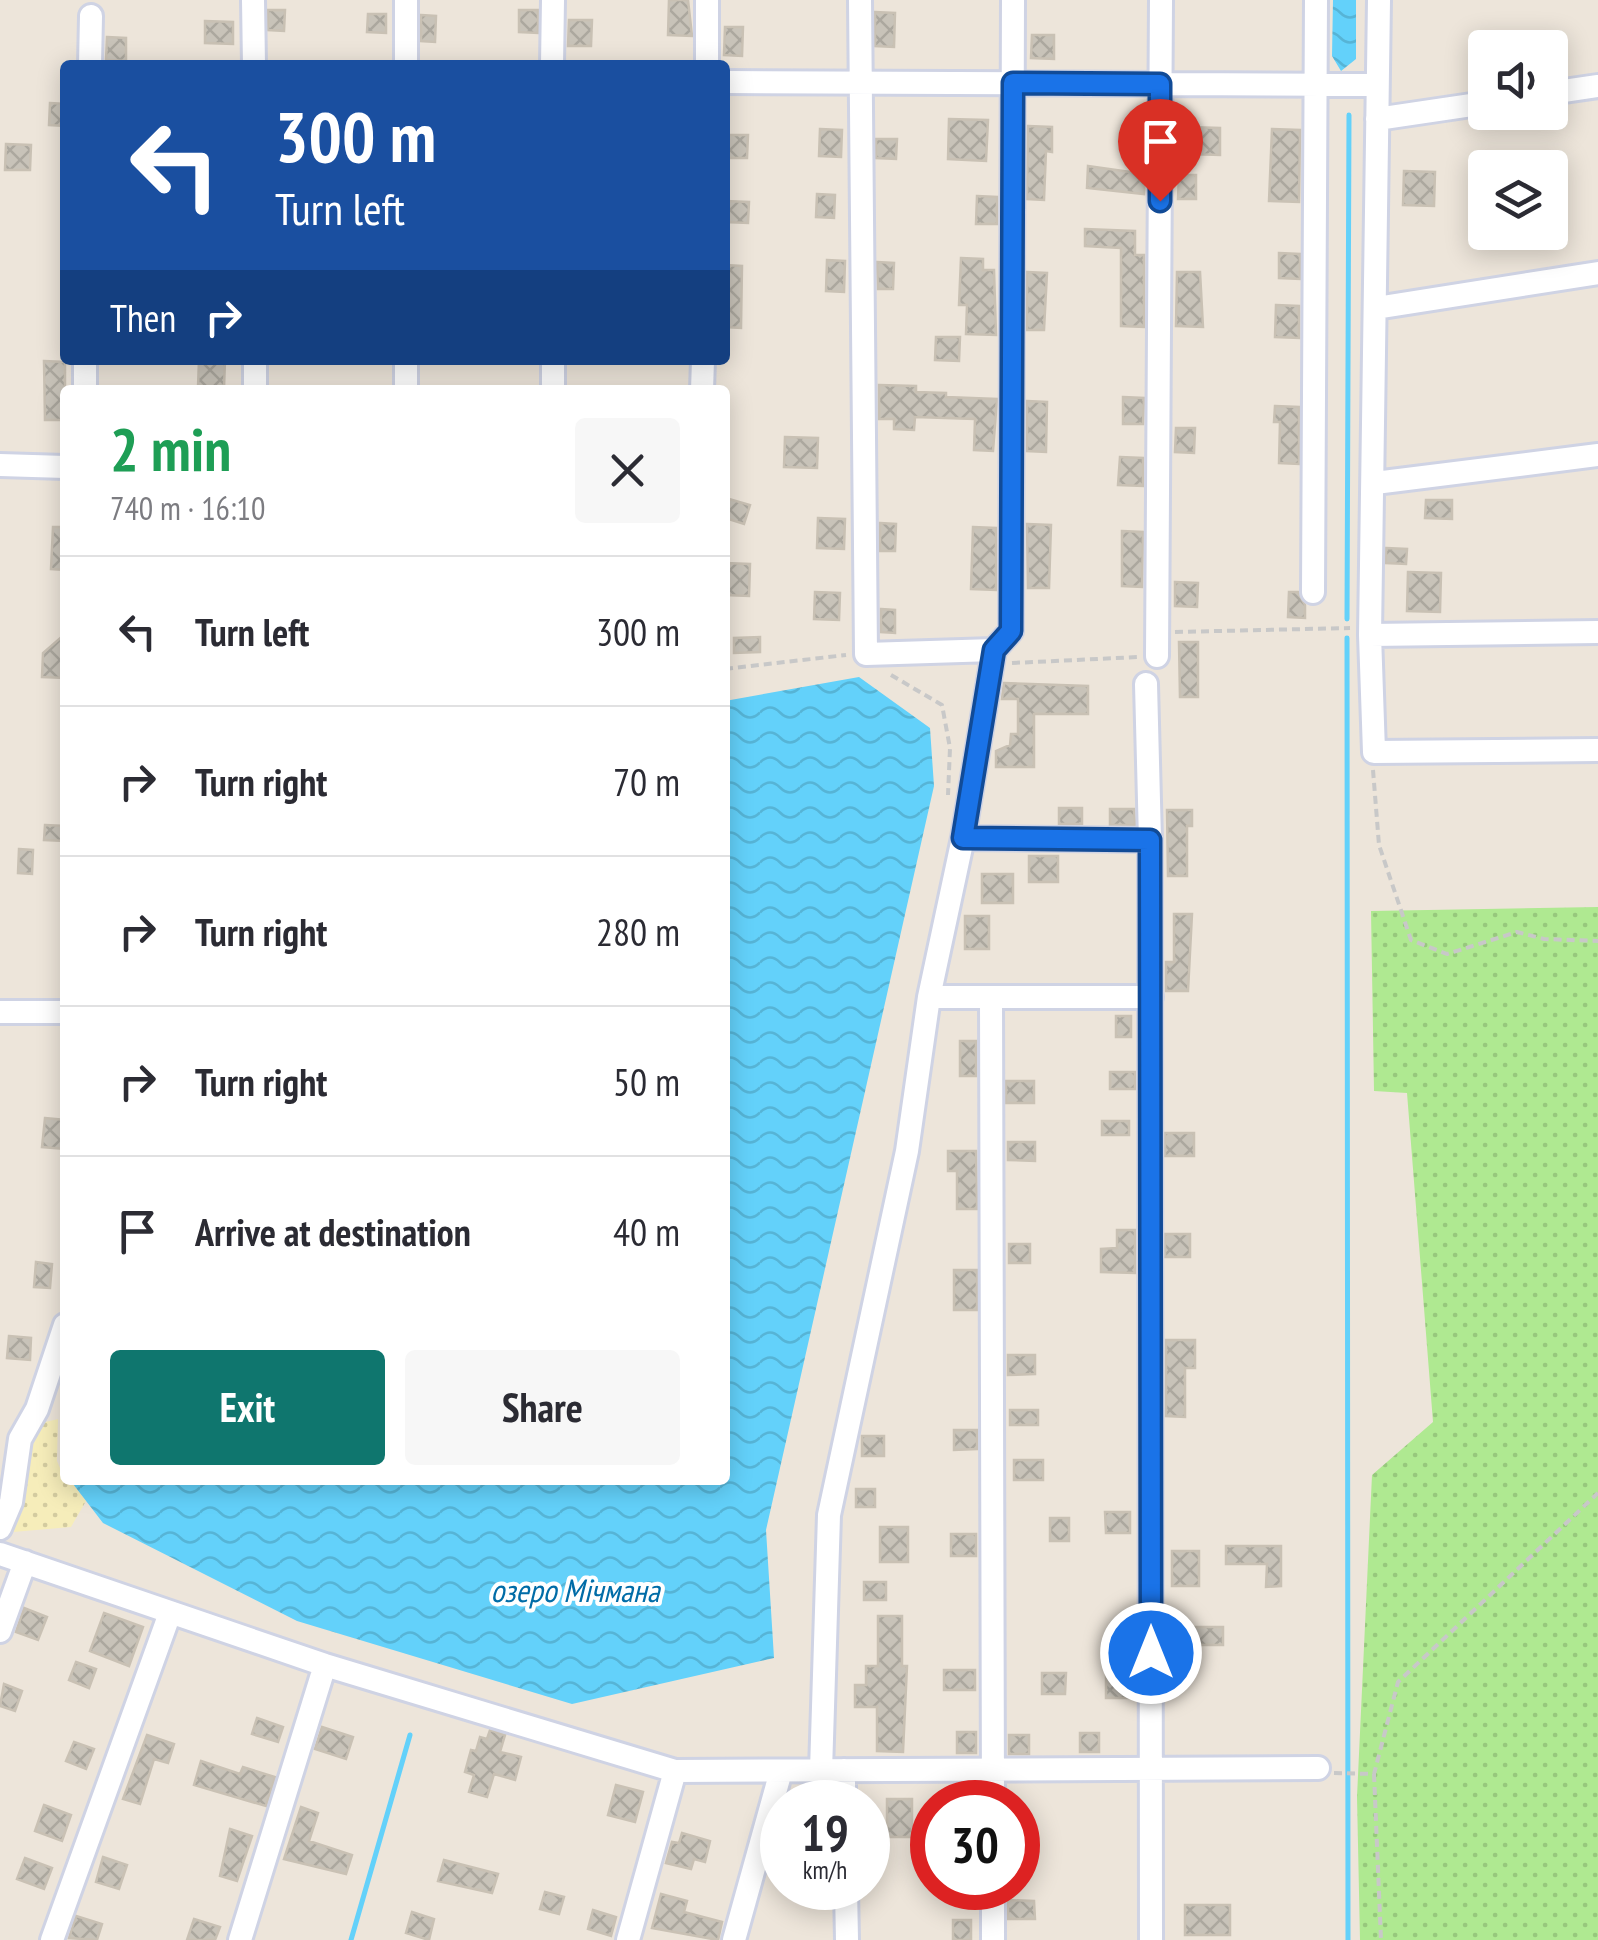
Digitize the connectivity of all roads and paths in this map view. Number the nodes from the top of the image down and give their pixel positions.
1 (254, 0) edge
2 (406, 0) edge
3 (553, 0) edge
4 (707, 0) edge
5 (860, 0) edge
6 (1013, 0) edge
7 (1161, 0) edge
8 (1316, 0) edge
9 (1379, 0) edge
10 (91, 16) dead end
11 (90, 60) edge
12 (254, 60) edge
13 (406, 60) edge
14 (552, 60) edge
15 (708, 60) edge
16 (730, 82) edge
17 (861, 82) junction
18 (1013, 83) junction
19 (1160, 84) junction
20 (1316, 84) junction
21 (1377, 85) junction
22 (1598, 86) edge
23 (1568, 90) edge
24 (1468, 106) edge
25 (1377, 119) junction
26 (1598, 273) edge
27 (1376, 308) junction
28 (1598, 455) edge
29 (0, 465) edge
30 (60, 467) edge
31 (1375, 483) junction
32 (1313, 592) dead end
33 (1370, 631) junction
34 (1598, 632) edge
35 (1158, 644) junction
36 (995, 657) junction
37 (873, 662) junction
38 (730, 670) edge
39 (1146, 684) dead end
40 (1598, 750) edge
41 (1374, 752) junction
42 (964, 831) junction
43 (1150, 840) junction
44 (1598, 941) edge
45 (929, 997) junction
46 (991, 997) junction
47 (1150, 998) junction
48 (0, 1012) edge
49 (60, 1012) edge
50 (60, 1339) edge
51 (1598, 1494) edge
52 (0, 1528) edge
53 (0, 1554) edge
54 (25, 1562) junction
55 (170, 1613) junction
56 (0, 1631) edge
57 (325, 1665) junction
58 (1151, 1769) junction
59 (780, 1770) junction
60 (992, 1770) junction
61 (674, 1771) junction
62 (832, 1771) junction
63 (1329, 1772) joint
64 (1374, 1774) junction
65 (835, 1780) edge
66 (992, 1780) edge
67 (846, 1910) edge
68 (993, 1910) edge
69 (52, 1940) edge
70 (240, 1940) edge
71 (628, 1940) edge
72 (734, 1940) edge
73 (847, 1940) edge
74 (993, 1940) edge
75 (1152, 1940) edge
76 (1380, 1940) edge

1 - 12 street
2 - 13 street
3 - 14 street
4 - 15 street
5 - 17 street
6 - 18 street
7 - 19 street
8 - 20 street
9 - 21 street
10 - 11 street
16 - 17 street
17 - 18 street
17 - 37 street
18 - 19 street
18 - 36 street
19 - 20 street
19 - 35 street
20 - 21 street
20 - 32 street
21 - 25 street
22 - 23 street
24 - 25 street
25 - 27 street
26 - 27 street
27 - 31 street
28 - 31 street
29 - 30 street
31 - 33 street
33 - 34 street
33 - 35 path
33 - 41 street
35 - 36 path
36 - 37 street
36 - 42 street
37 - 38 path
37 - 42 path
39 - 43 street
40 - 41 street
41 - 44 path
42 - 43 street
42 - 45 street
43 - 47 street
45 - 46 street
45 - 62 street
46 - 47 street
46 - 60 street
47 - 58 street
48 - 49 street
50 - 52 street
51 - 64 path
53 - 54 street
54 - 55 street
54 - 56 street
55 - 57 street
55 - 69 street
57 - 61 street
57 - 70 street
58 - 60 street
58 - 63 street
58 - 75 street
59 - 61 street
59 - 62 street
59 - 72 street
60 - 62 street
60 - 66 street
61 - 71 street
62 - 65 street
63 - 64 path
64 - 76 path
67 - 73 street
68 - 74 street

